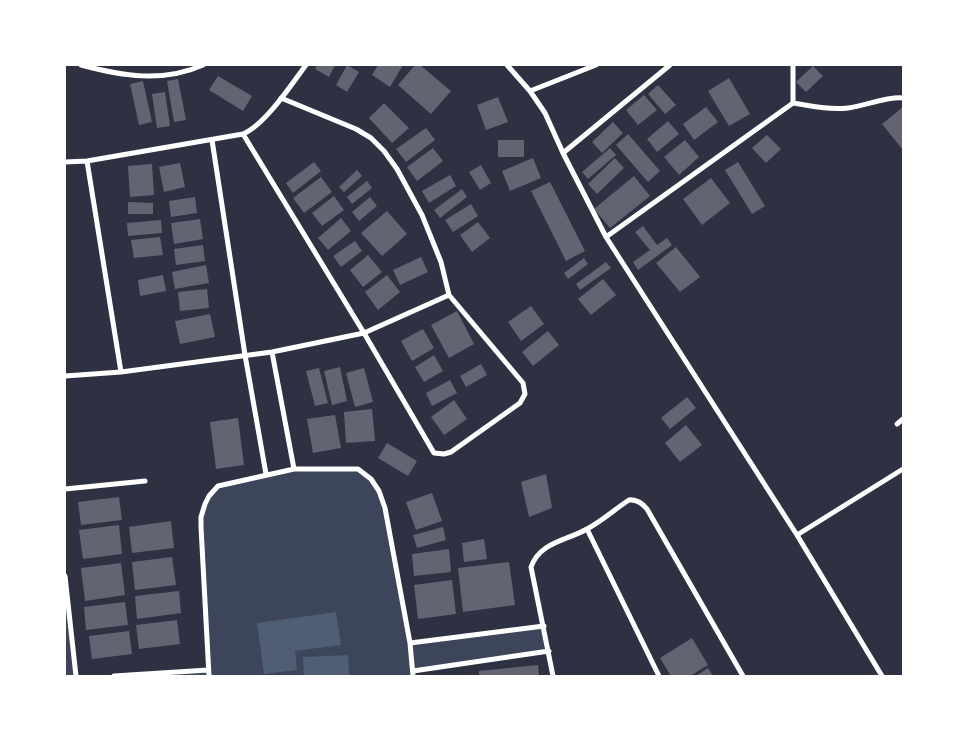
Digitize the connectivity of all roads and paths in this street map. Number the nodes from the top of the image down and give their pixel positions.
1 (81, 65) edge
2 (203, 65) edge
3 (306, 65) edge
4 (507, 65) edge
5 (596, 65) edge
6 (670, 65) edge
7 (793, 65) edge
8 (530, 91) junction
9 (281, 98) junction
10 (903, 98) edge
11 (793, 103) junction
12 (243, 134) junction
13 (212, 140) junction
14 (563, 153) junction
15 (65, 162) edge
16 (87, 162) junction
17 (606, 237) junction
18 (449, 295) junction
19 (364, 333) junction
20 (272, 352) junction
21 (245, 354) junction
22 (121, 372) junction
23 (65, 376) edge
24 (903, 419) edge
25 (897, 424) dead end
26 (294, 469) junction
27 (903, 469) edge
28 (266, 474) junction
29 (145, 481) dead end
30 (65, 489) edge
31 (587, 529) junction
32 (797, 535) junction
33 (65, 576) edge
34 (67, 614) edge
35 (544, 626) junction
36 (410, 642) junction
37 (549, 651) junction
38 (208, 670) junction
39 (413, 674) edge
40 (76, 676) edge
41 (114, 676) edge
42 (209, 676) edge
43 (553, 676) edge
44 (659, 676) edge
45 (743, 676) edge
46 (882, 676) edge

1 - 2 street
3 - 9 street
4 - 8 street
5 - 8 street
6 - 14 street
7 - 11 street
8 - 14 street
9 - 12 street
9 - 18 street
10 - 11 street
11 - 17 street
12 - 13 street
12 - 19 street
13 - 16 street
13 - 21 street
14 - 17 street
15 - 16 street
16 - 22 street
17 - 32 street
18 - 19 street
18 - 19 street
19 - 20 street
20 - 21 street
20 - 26 street
21 - 22 street
21 - 28 street
22 - 23 street
24 - 25 street
26 - 28 street
26 - 36 street
27 - 32 street
28 - 38 street
29 - 30 street
31 - 35 street
31 - 44 street
31 - 45 street
32 - 46 street
33 - 34 street
34 - 40 street
35 - 36 street
35 - 37 street
36 - 39 street
37 - 39 street
37 - 43 street
38 - 41 street
38 - 42 street

